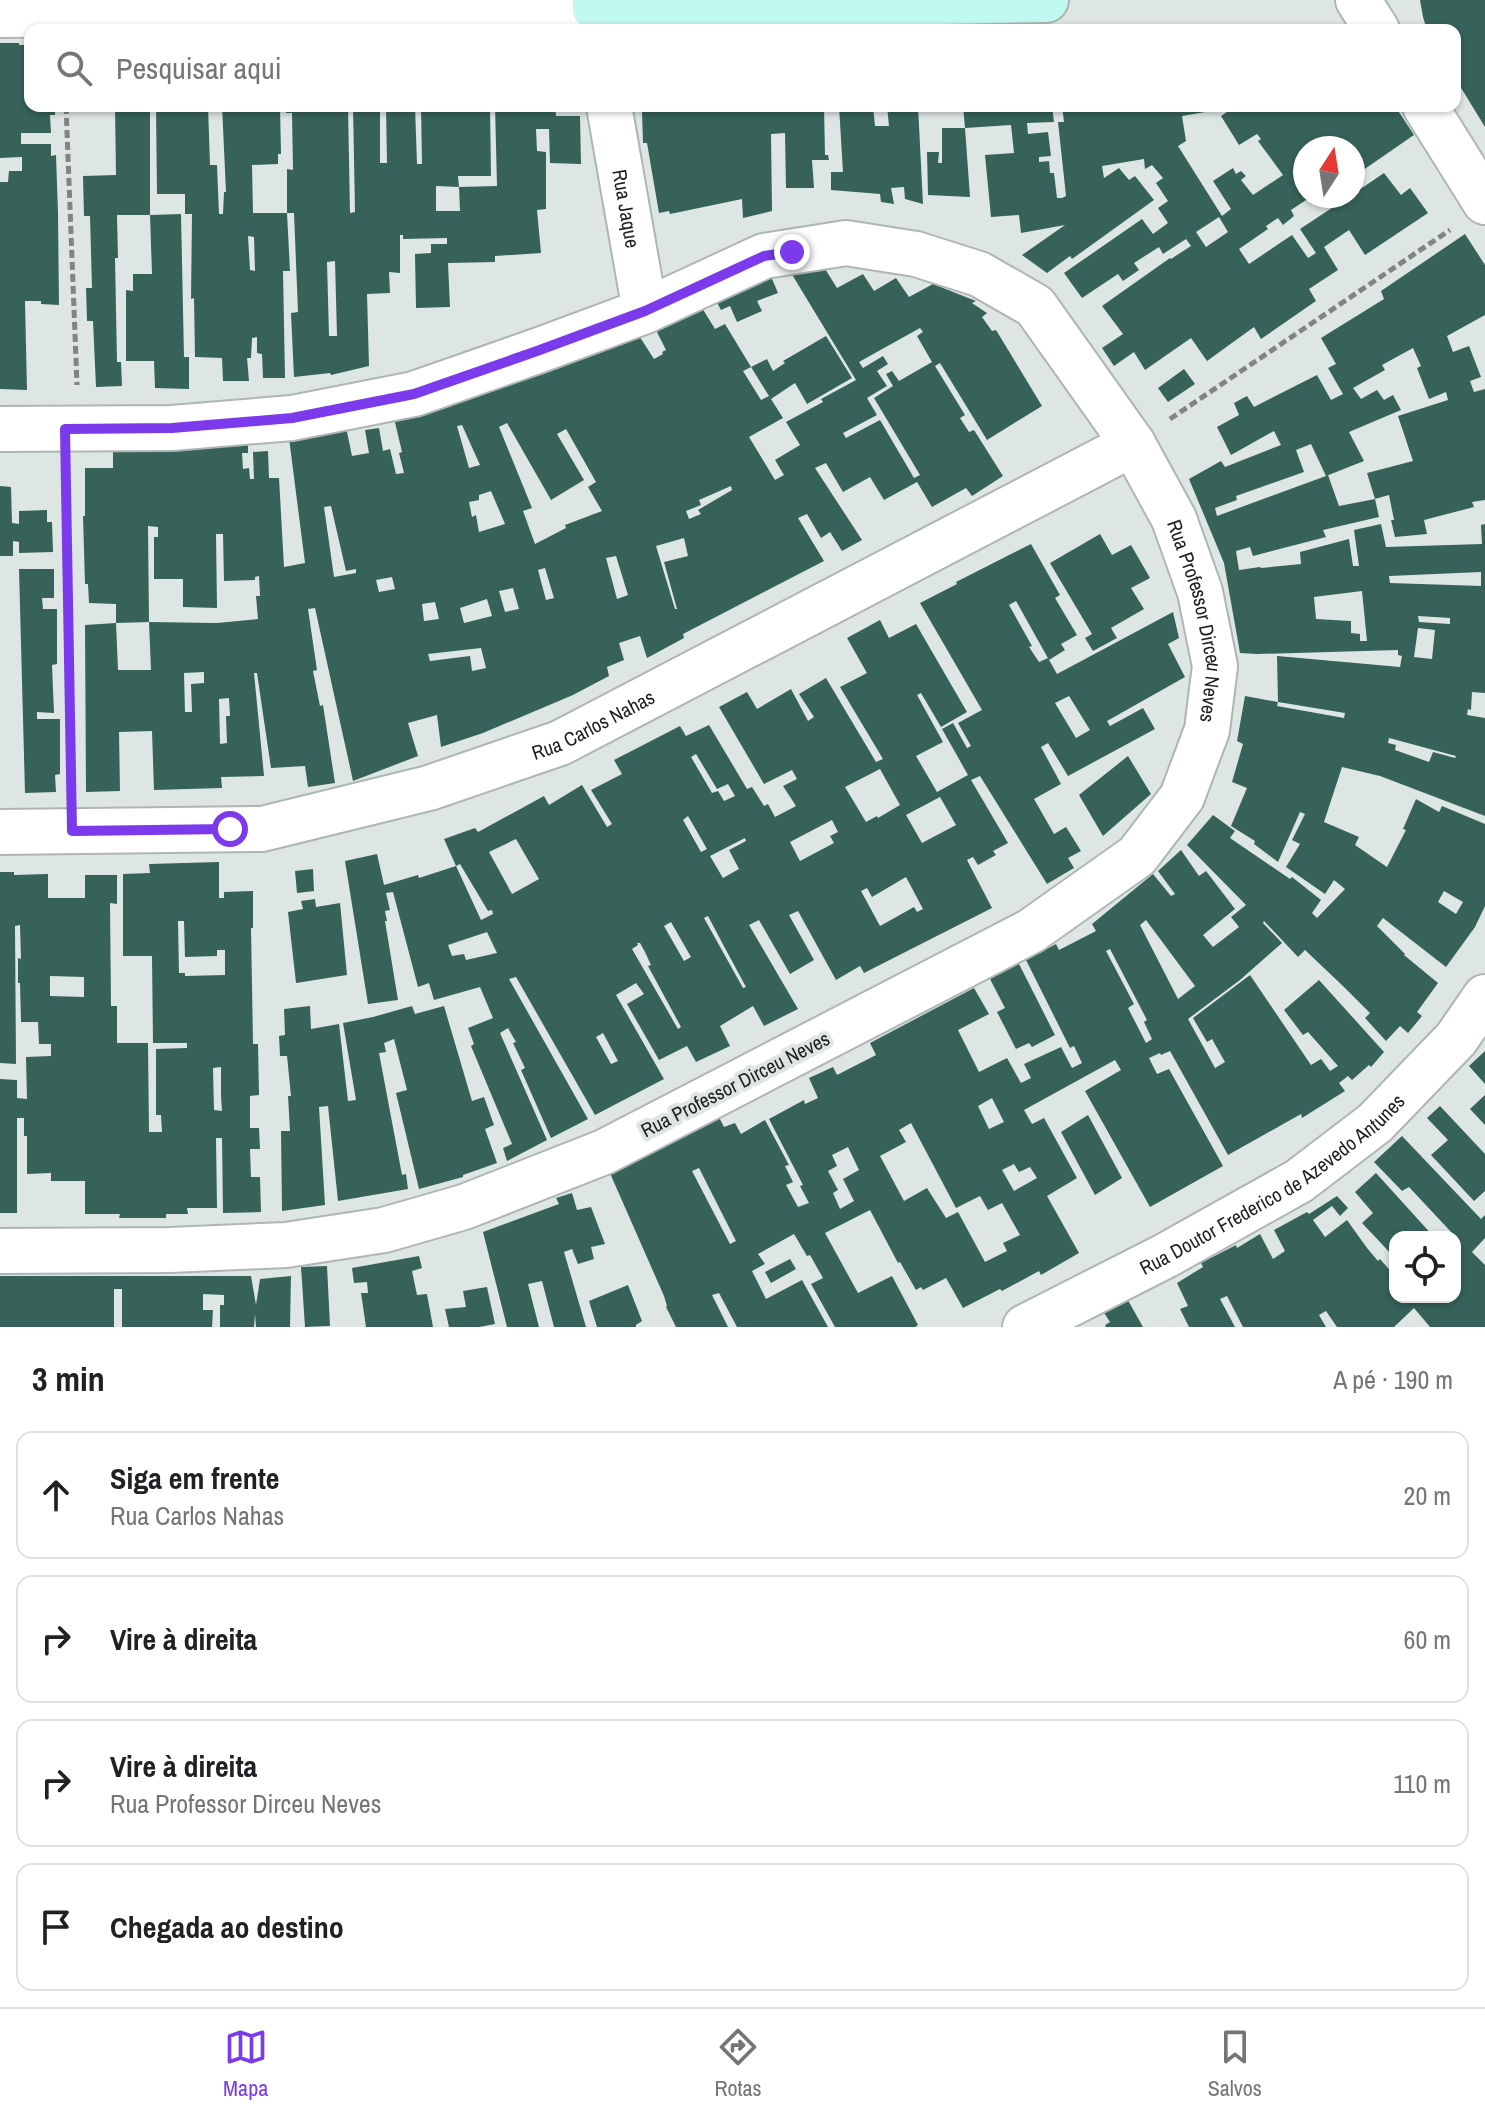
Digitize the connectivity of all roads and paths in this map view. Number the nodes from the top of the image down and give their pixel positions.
1 (1046, 0) edge
2 (1358, 0) edge
3 (596, 13) edge
4 (0, 15) edge
5 (1373, 24) edge
6 (66, 112) edge
7 (610, 112) edge
8 (1428, 112) edge
9 (1472, 213) edge
10 (645, 311) junction
11 (0, 429) edge
12 (72, 429) junction
13 (1133, 444) junction
14 (72, 831) junction
15 (0, 832) edge
16 (1485, 997) edge
17 (0, 1251) edge
18 (1025, 1327) edge

1 - 3 street
2 - 5 street
3 - 4 street
6 - 12 path
7 - 10 street, Rua Jaque
8 - 9 street
9 - 13 path
10 - 12 street, Rua Professor Dirceu Neves
10 - 13 street, Rua Professor Dirceu Neves
11 - 12 street, Rua Professor Dirceu Neves
12 - 14 path
13 - 14 street, Rua Carlos Nahas
13 - 17 street, Rua Professor Dirceu Neves
14 - 15 street, Rua Carlos Nahas
16 - 18 street, Rua Doutor Frederico de Azevedo Antunes

